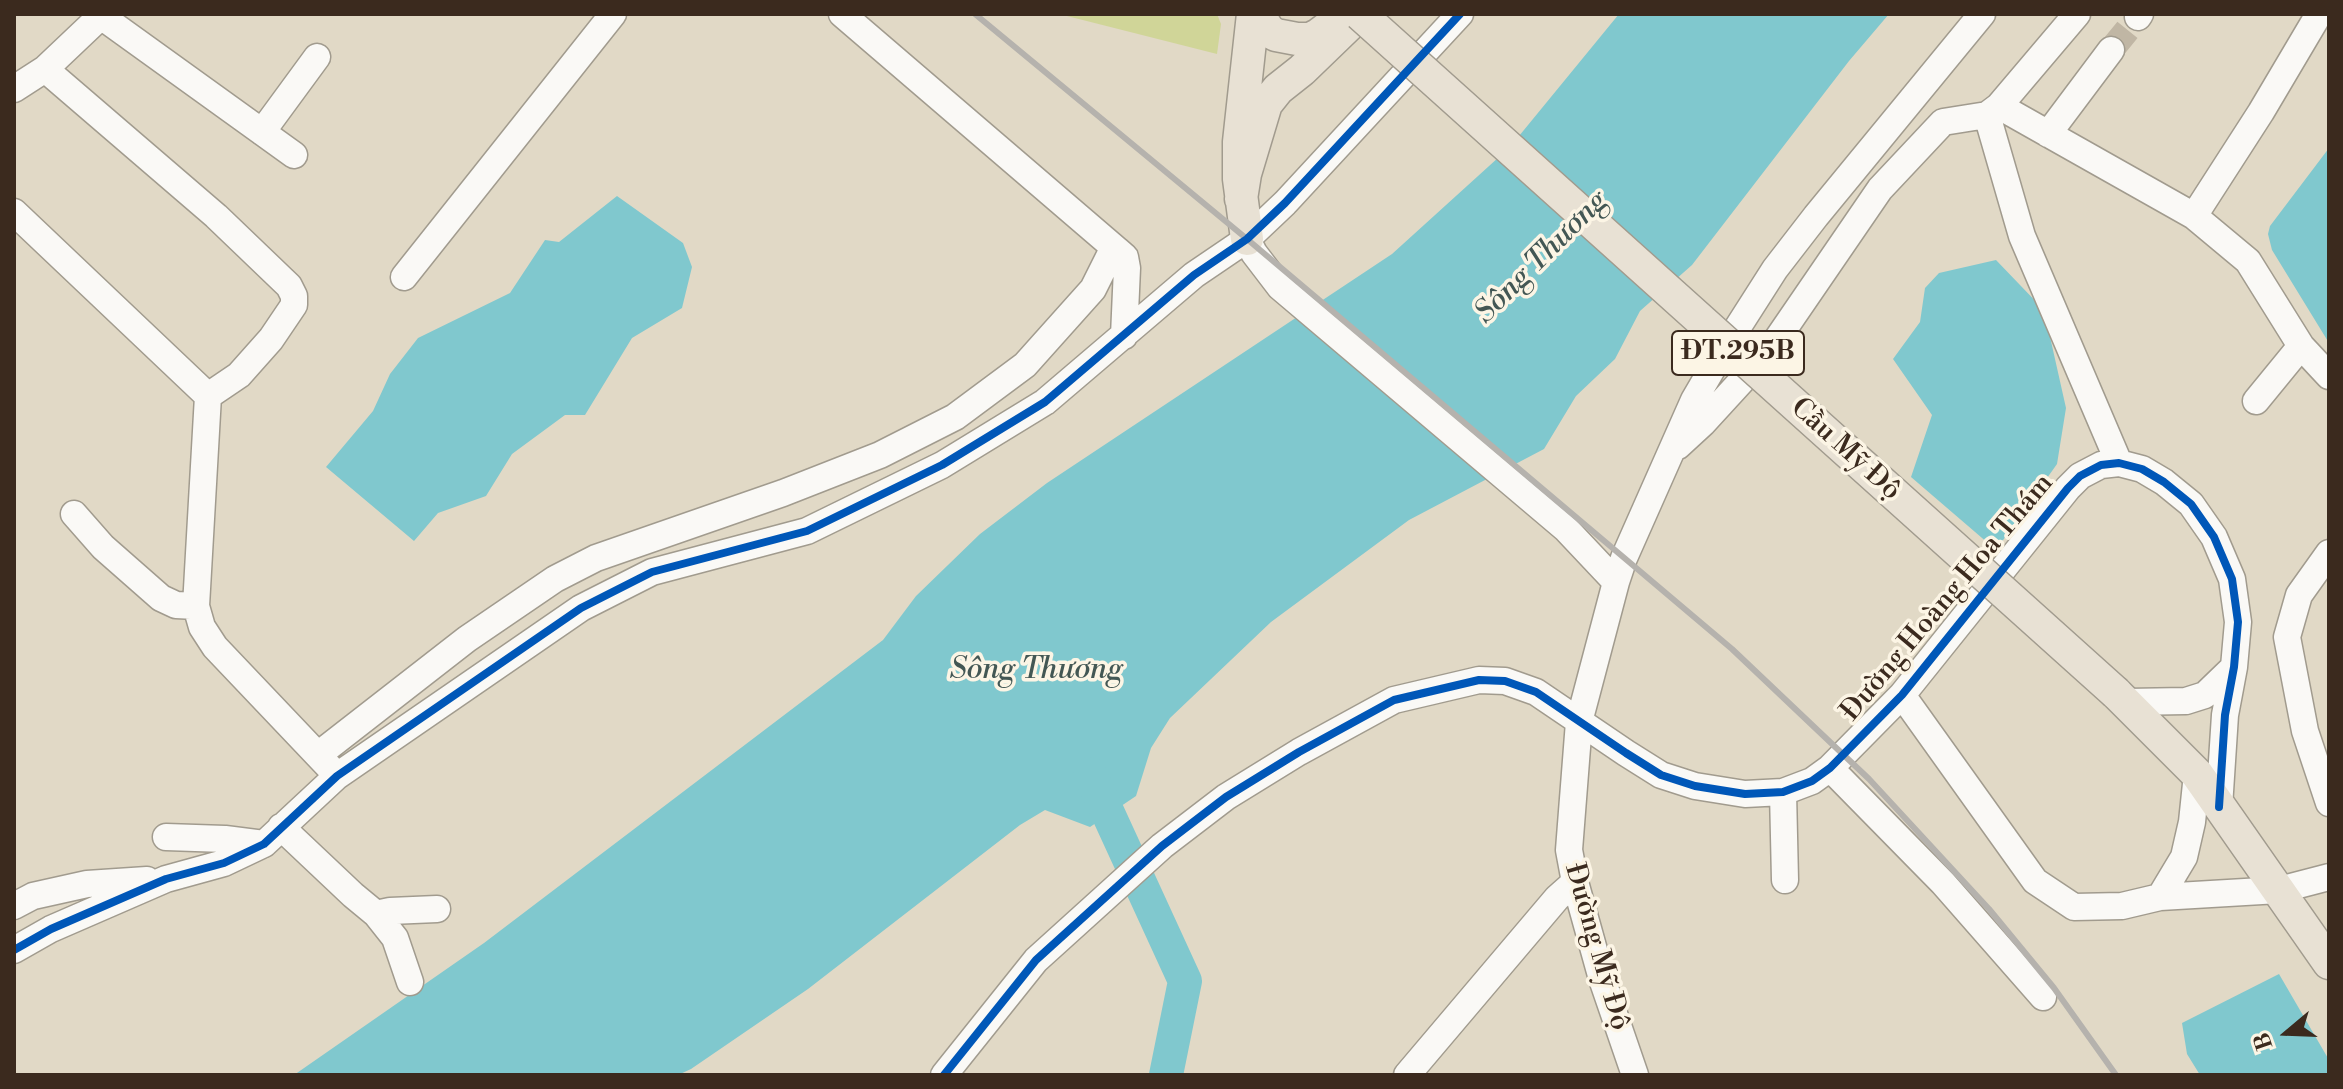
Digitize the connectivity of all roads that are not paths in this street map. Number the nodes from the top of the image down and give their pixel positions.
1 (613, 14) edge
2 (842, 14) edge
3 (1256, 14) edge
4 (1343, 14) edge
5 (1360, 14) edge
6 (1460, 14) edge
7 (1982, 14) edge
8 (2077, 14) edge
9 (2319, 14) edge
10 (102, 15) edge
11 (2111, 50) tunnel mouth
12 (317, 57) dead end
13 (45, 69) junction
14 (14, 89) edge
15 (1993, 111) junction
16 (262, 132) junction
17 (2048, 134) junction
18 (294, 155) dead end
19 (1241, 199) junction
20 (14, 212) edge
21 (2194, 216) junction
22 (1247, 239) junction
23 (1117, 250) junction
24 (404, 277) dead end
25 (1124, 336) junction
26 (2301, 346) junction
27 (2329, 376) edge
28 (208, 396) junction
29 (2256, 401) dead end
30 (1669, 454) junction
31 (2119, 463) junction
32 (74, 514) dead end
33 (2329, 553) edge
34 (1616, 582) junction
35 (196, 606) junction
36 (2234, 667) junction
37 (1902, 695) junction
38 (2121, 698) junction
39 (1579, 722) junction
40 (318, 755) junction
41 (1830, 768) junction
42 (2197, 774) junction
43 (337, 776) junction
44 (1783, 792) junction
45 (2329, 803) edge
46 (2219, 807) junction
47 (272, 836) junction
48 (166, 837) dead end
49 (2329, 877) edge
50 (166, 879) junction
51 (1785, 880) dead end
52 (1575, 882) junction
53 (2279, 890) junction
54 (2160, 897) junction
55 (14, 906) edge
56 (437, 909) dead end
57 (376, 914) junction
58 (14, 950) edge
59 (2329, 963) edge
60 (410, 982) dead end
61 (2043, 997) dead end
62 (1416, 1072) edge
63 (944, 1075) edge
64 (1635, 1075) edge

1 - 24 street
2 - 23 street
3 - 4 main road
3 - 19 main road
5 - 19 main road
5 - 38 main road, Cầu Mỹ Độ / ĐT.295B, bridge
6 - 22 street
7 - 30 street, Đường Mỹ Độ
8 - 15 street
9 - 21 street
10 - 13 street
10 - 16 street
11 - 17 street
12 - 16 street
13 - 14 street
13 - 28 street
15 - 17 street
15 - 30 street
15 - 31 street
16 - 18 street
17 - 21 street
19 - 22 main road
20 - 28 street
21 - 26 street
22 - 25 street
22 - 34 street
23 - 25 street
23 - 40 street
25 - 43 street
26 - 27 street
26 - 29 street
28 - 35 street
30 - 34 street, Đường Mỹ Độ
31 - 36 street
31 - 37 street, Đường Hoàng Hoa Thám
32 - 35 street
33 - 45 street
34 - 39 street, Đường Mỹ Độ
35 - 40 street
36 - 38 street
36 - 46 street
37 - 41 street, Đường Hoàng Hoa Thám
37 - 54 street, Đường Hoàng Hoa Thám
38 - 42 main road, ĐT.295B
39 - 44 street, Đường Hoàng Hoa Thám
39 - 52 street, Đường Mỹ Độ
39 - 63 street, Đường Hoàng Hoa Thám
40 - 43 street
41 - 44 street, Đường Hoàng Hoa Thám
41 - 61 street
42 - 46 main road, ĐT.295B
42 - 54 street
43 - 47 street
44 - 51 street
46 - 53 main road, ĐT.295B
47 - 48 street
47 - 50 street
47 - 57 street
49 - 53 street, Đường Hoàng Hoa Thám
50 - 55 street
50 - 58 street
52 - 62 street
52 - 64 street, Đường Mỹ Độ
53 - 54 street, Đường Hoàng Hoa Thám
53 - 59 main road, ĐT.295B
56 - 57 street
57 - 60 street

